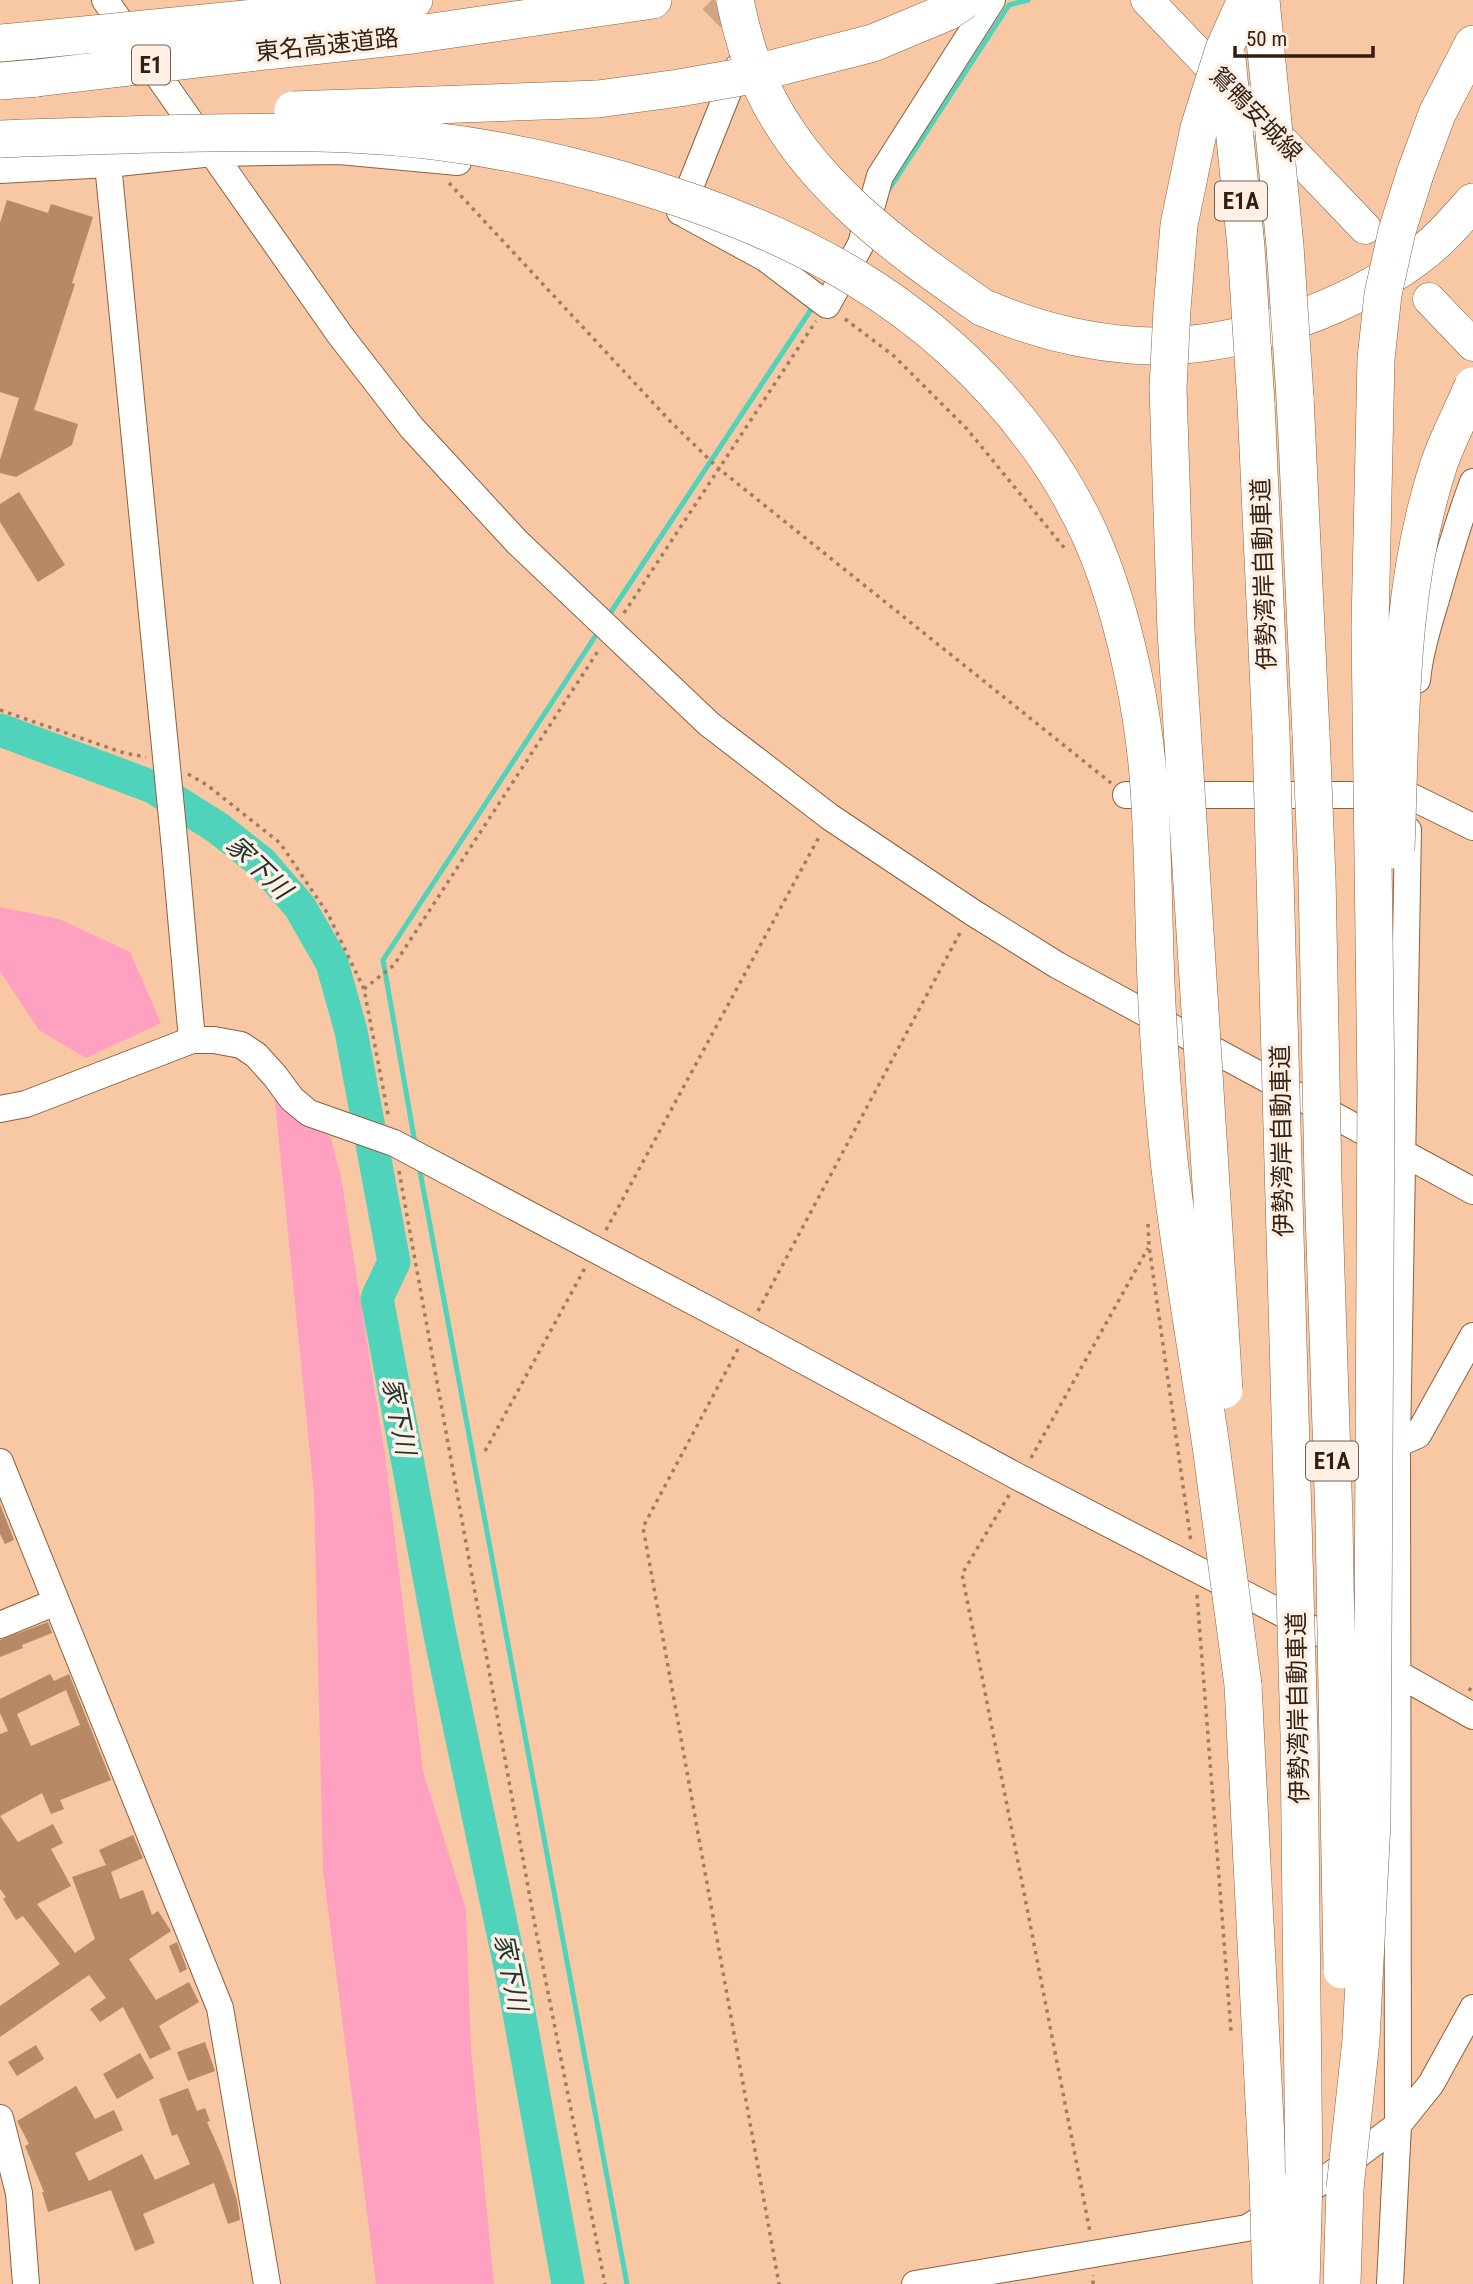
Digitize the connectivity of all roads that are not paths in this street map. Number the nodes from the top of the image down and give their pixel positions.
1 (105, 0) edge
2 (414, 0) edge
3 (653, 0) edge
4 (735, 0) tunnel mouth
5 (965, 0) edge
6 (992, 0) edge
7 (1147, 0) edge
8 (1220, 0) edge
9 (1246, 0) edge
10 (1261, 0) edge
11 (265, 34) junction
12 (17, 41) edge
13 (741, 42) dead end
14 (1473, 44) edge
15 (0, 81) edge
16 (0, 128) edge
17 (0, 139) edge
18 (213, 153) junction
19 (108, 164) junction
20 (0, 170) edge
21 (1473, 202) edge
22 (680, 212) junction
23 (1364, 228) dead end
24 (1429, 299) dead end
25 (1473, 345) edge
26 (1473, 386) edge
27 (1473, 482) edge
28 (1126, 795) road end
29 (1408, 795) junction
30 (1473, 827) edge
31 (191, 1040) junction
32 (1376, 1090) junction
33 (0, 1109) edge
34 (1402, 1154) junction
35 (1473, 1191) edge
36 (1473, 1336) edge
37 (1397, 1444) junction
38 (0, 1462) edge
39 (56, 1602) junction
40 (0, 1625) edge
41 (1397, 1673) junction
42 (1243, 1685) junction
43 (1473, 1716) edge
44 (1473, 2008) edge
45 (0, 2118) edge
46 (1398, 2125) junction
47 (1345, 2188) junction
48 (26, 2284) edge
49 (267, 2284) edge
50 (915, 2284) edge
51 (1271, 2284) edge
52 (1301, 2284) edge
53 (1342, 2284) edge
54 (1390, 2284) edge

1 - 18 street
2 - 11 highway, 東名高速道路 / E1
3 - 11 highway, 東名高速道路 / E1
4 - 21 highway, bridge
5 - 16 highway, bridge
6 - 22 street
7 - 23 main road, 鴛鴨安城線
8 - 52 highway, 伊勢湾岸自動車道 / E1A, bridge
9 - 42 highway, bridge
10 - 47 highway, 伊勢湾岸自動車道 / E1A, bridge
11 - 12 highway, 東名高速道路 / E1, bridge
11 - 15 highway, 東名高速道路 / E1, bridge
13 - 22 street
14 - 32 highway, bridge
17 - 42 highway, bridge
18 - 19 street
18 - 22 street
18 - 34 street
19 - 20 street
19 - 31 street
24 - 25 main road
26 - 32 highway, bridge
27 - 29 street
28 - 29 street
29 - 30 street
29 - 34 street
31 - 33 street
31 - 41 street
32 - 47 highway, bridge
34 - 35 street
34 - 37 street
36 - 37 street
37 - 41 street
38 - 39 street
39 - 40 street
39 - 49 street
41 - 43 street
41 - 46 street
42 - 51 highway, bridge
44 - 46 street
45 - 48 street
46 - 50 street
46 - 54 street
47 - 53 highway, 伊勢湾岸自動車道 / E1A

